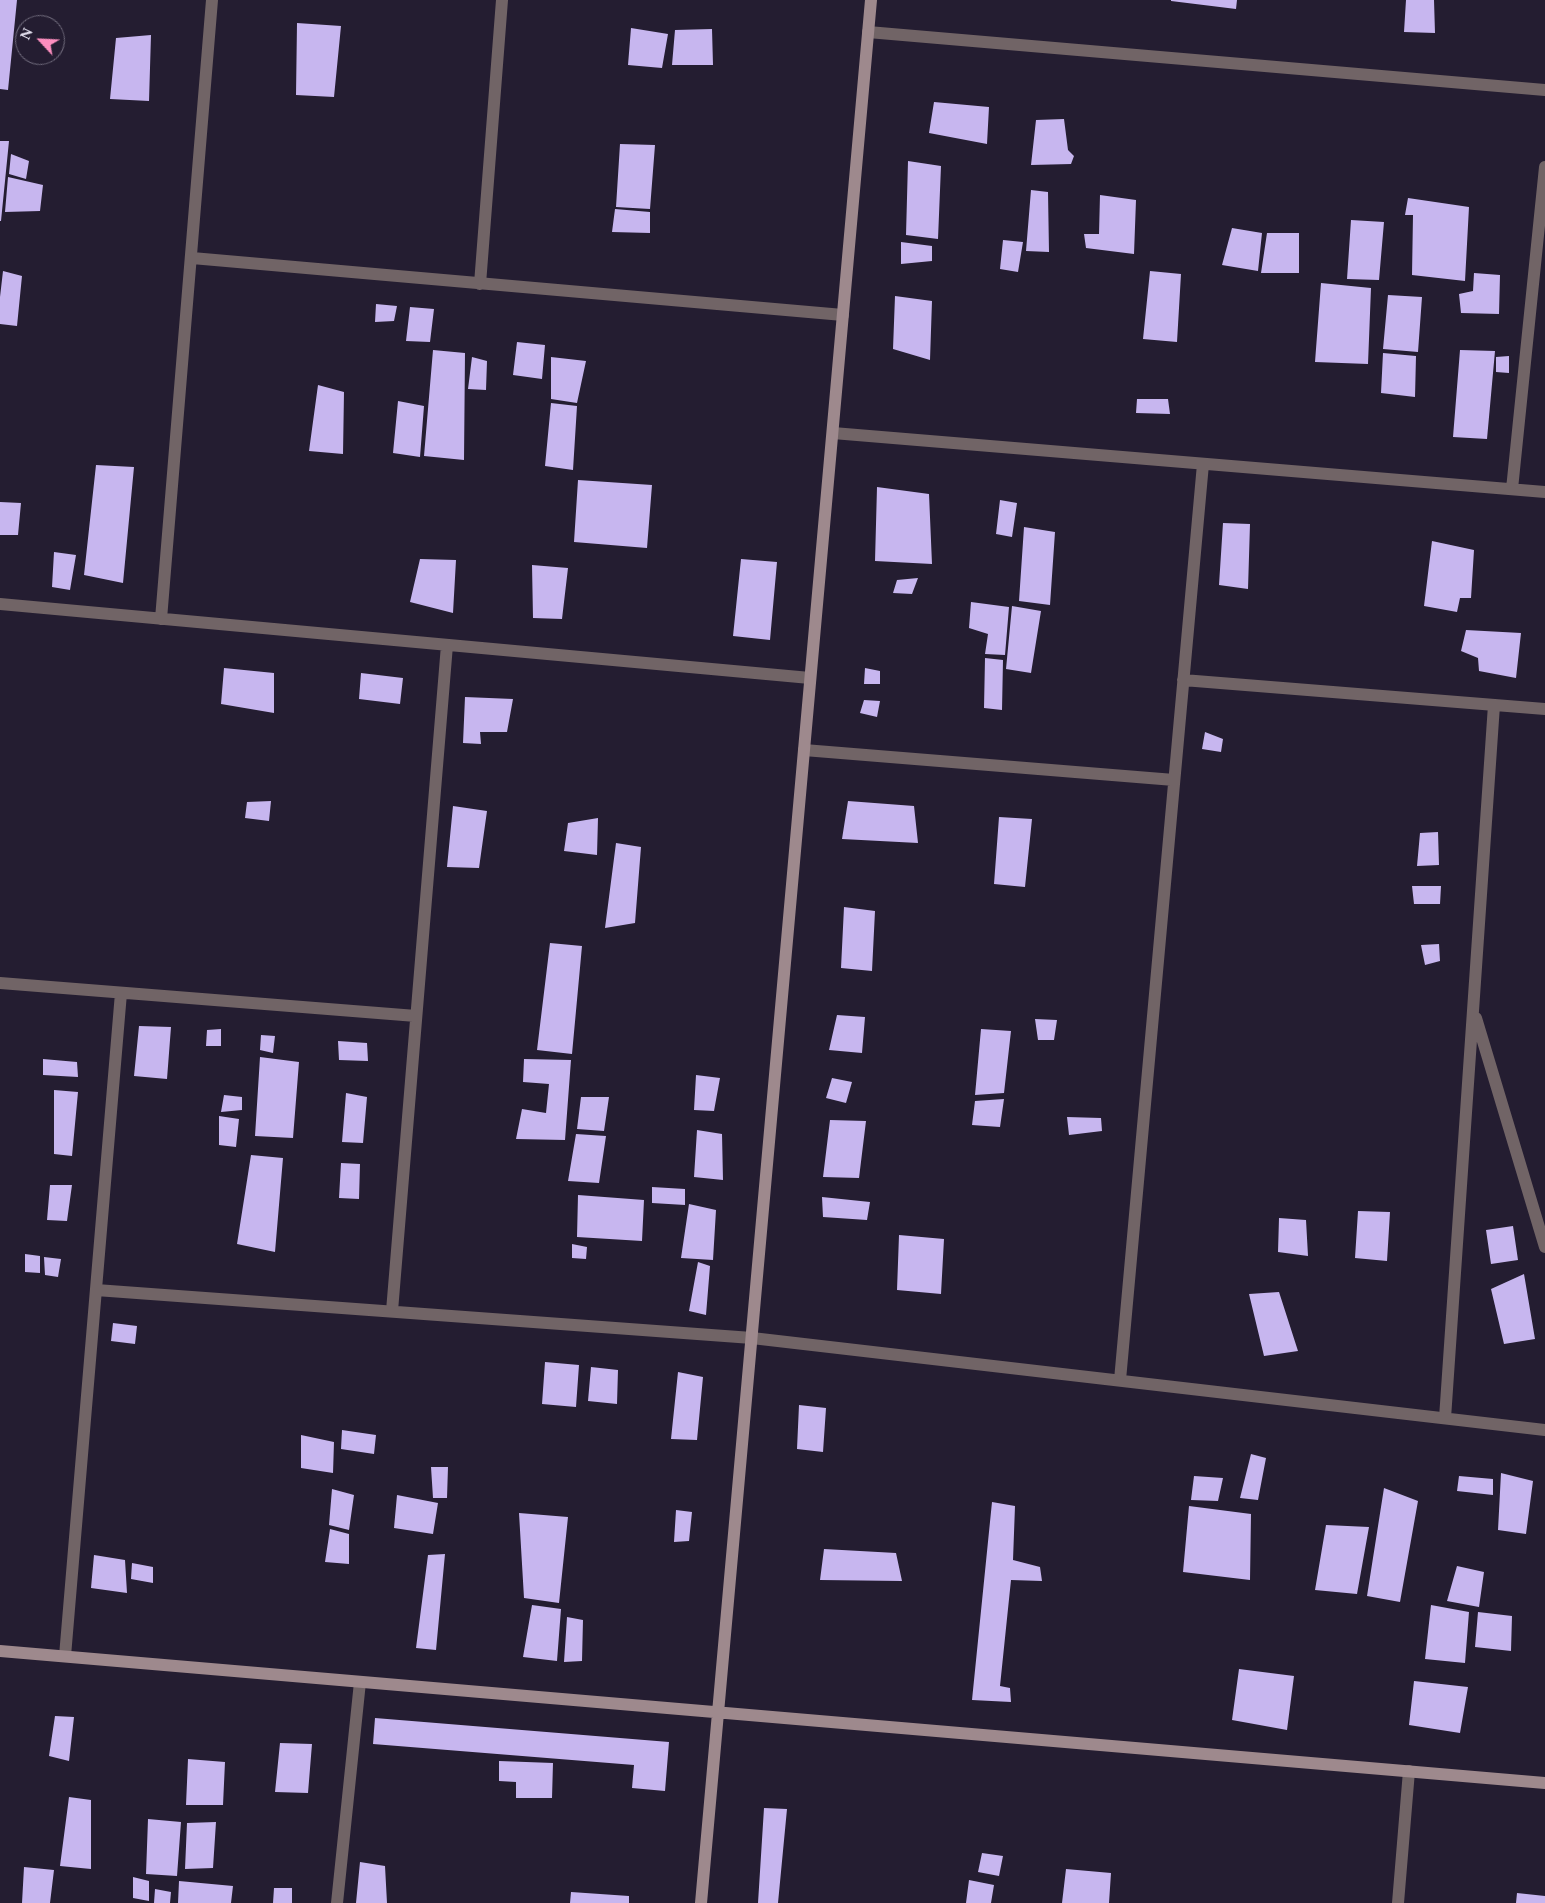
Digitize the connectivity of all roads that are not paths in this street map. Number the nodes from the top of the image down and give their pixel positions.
1 (212, 0) edge
2 (502, 0) edge
3 (871, 0) edge
4 (868, 32) junction
5 (1545, 90) edge
6 (1545, 167) edge
7 (192, 258) junction
8 (480, 284) junction
9 (843, 315) junction
10 (832, 433) junction
11 (1203, 464) junction
12 (1512, 489) junction
13 (1545, 492) edge
14 (0, 604) edge
15 (162, 618) junction
16 (447, 645) junction
17 (810, 678) junction
18 (1183, 680) junction
19 (1494, 705) junction
20 (1545, 710) edge
21 (804, 750) junction
22 (1174, 780) junction
23 (0, 983) edge
24 (121, 993) junction
25 (1473, 1010) junction
26 (416, 1016) junction
27 (1545, 1247) edge
28 (96, 1290) junction
29 (392, 1311) junction
30 (752, 1338) junction
31 (1120, 1380) junction
32 (1445, 1418) junction
33 (1545, 1430) edge
34 (0, 1651) edge
35 (65, 1656) junction
36 (360, 1682) junction
37 (718, 1712) junction
38 (1409, 1771) junction
39 (1545, 1783) edge
40 (337, 1903) edge
41 (701, 1903) edge
42 (1398, 1903) edge

1 - 7 street
2 - 8 street
3 - 4 street
4 - 5 street
4 - 9 street
6 - 12 street
7 - 8 street
7 - 15 street
8 - 9 street
9 - 10 street
10 - 11 street
10 - 17 street
11 - 12 street
11 - 18 street
12 - 13 street
14 - 15 street
15 - 16 street
16 - 17 street
16 - 26 street
17 - 21 street
18 - 19 street
18 - 22 street
19 - 20 street
19 - 25 street
21 - 22 street
21 - 30 street
22 - 31 street
23 - 24 street
24 - 26 street
24 - 28 street
25 - 27 street
25 - 32 street
26 - 29 street
28 - 29 street
28 - 35 street
29 - 30 street
30 - 31 street
30 - 37 street
31 - 32 street
32 - 33 street
34 - 35 street
35 - 36 street
36 - 37 street
36 - 40 street
37 - 38 street
37 - 41 street
38 - 39 street
38 - 42 street

